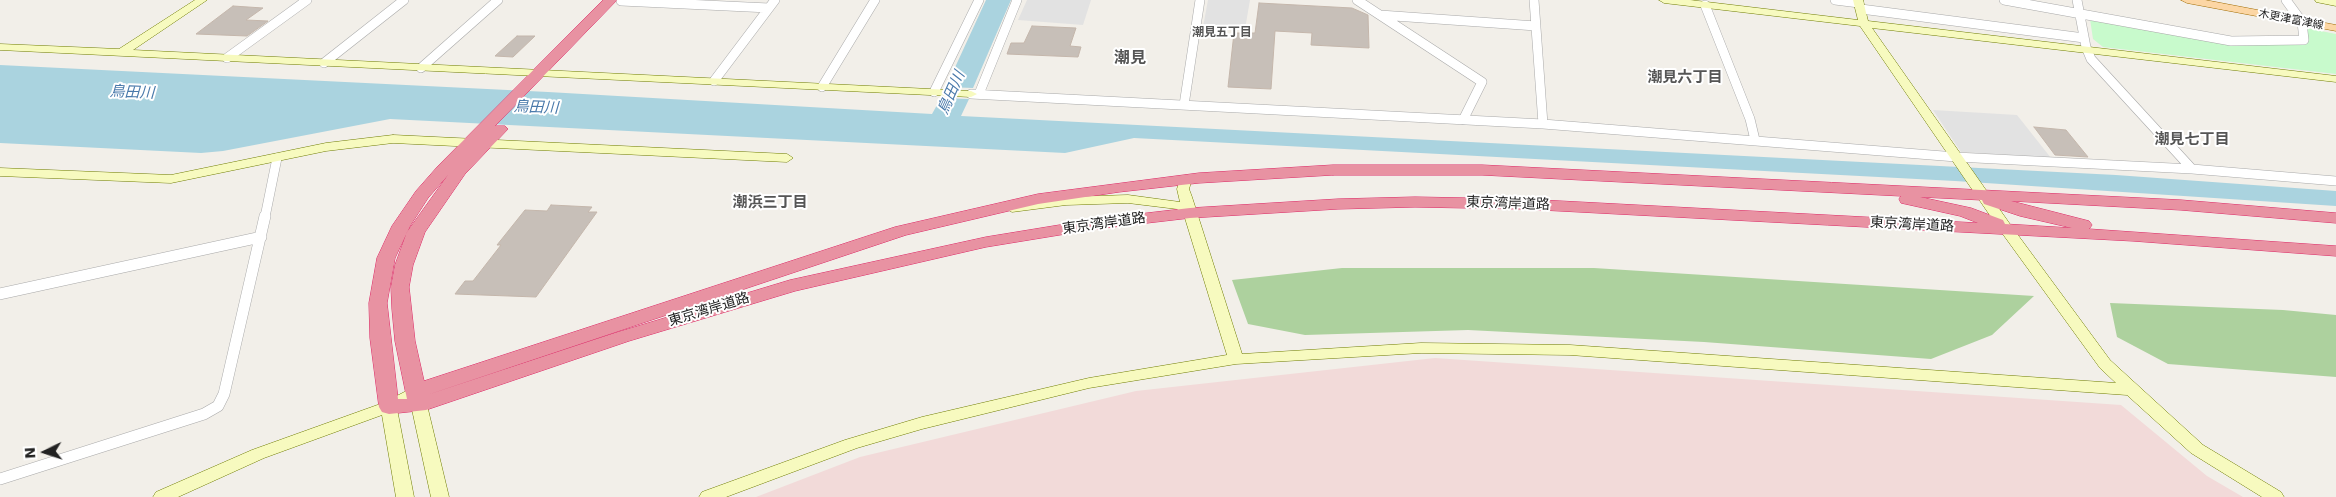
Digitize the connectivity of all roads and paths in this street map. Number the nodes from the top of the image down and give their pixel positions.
1 (202, 0) edge
2 (307, 0) edge
3 (404, 0) edge
4 (498, 0) edge
5 (618, 0) edge
6 (775, 0) edge
7 (875, 0) edge
8 (978, 0) edge
9 (1017, 0) edge
10 (1200, 0) edge
11 (1356, 0) edge
12 (1534, 0) edge
13 (1664, 0) edge
14 (1835, 0) edge
15 (2004, 0) edge
16 (2077, 0) edge
17 (2187, 0) edge
18 (2286, 0) edge
19 (2320, 0) edge
20 (2336, 3) edge
21 (1859, 4) edge
22 (1706, 5) junction
23 (769, 8) junction
24 (2079, 13) junction
25 (1379, 14) junction
26 (2302, 22) junction
27 (1864, 24) junction
28 (1536, 26) junction
29 (2336, 28) edge
30 (2084, 38) junction
31 (0, 47) edge
32 (2087, 50) junction
33 (121, 53) junction
34 (227, 58) junction
35 (324, 63) junction
36 (421, 68) junction
37 (546, 73) junction
38 (2336, 80) edge
39 (714, 81) junction
40 (822, 87) junction
41 (938, 92) junction
42 (975, 94) junction
43 (1184, 105) junction
44 (1463, 120) junction
45 (1543, 124) junction
46 (1755, 140) junction
47 (479, 142) junction
48 (1956, 157) junction
49 (277, 158) junction
50 (787, 158) dead end
51 (2192, 169) junction
52 (0, 172) edge
53 (1186, 180) junction
54 (2336, 181) edge
55 (1755, 183) junction
56 (1982, 194) junction
57 (1190, 213) junction
58 (970, 214) junction
59 (2336, 218) edge
60 (2007, 230) junction
61 (261, 237) junction
62 (2245, 243) junction
63 (2336, 251) edge
64 (0, 294) edge
65 (1236, 359) junction
66 (2131, 390) junction
67 (418, 398) junction
68 (390, 407) junction
69 (0, 479) edge
70 (162, 497) edge
71 (405, 497) edge
72 (440, 497) edge
73 (708, 497) edge
74 (2275, 497) edge

1 - 33 street
2 - 34 street
3 - 35 street
4 - 36 street
5 - 23 street
5 - 37 highway
6 - 23 street
7 - 40 street
8 - 41 street
9 - 42 street
10 - 43 street
11 - 25 street
12 - 28 street
13 - 22 street
14 - 21 street
15 - 24 street
16 - 24 street
17 - 26 main road, 木更津富津線
18 - 26 street
19 - 20 street
21 - 27 street
21 - 30 street
22 - 27 street
22 - 46 street
23 - 39 street
24 - 26 street
24 - 30 street
25 - 28 street
25 - 44 street
26 - 29 main road, 木更津富津線
27 - 32 street
27 - 48 street
28 - 45 street
30 - 32 street
31 - 33 street
32 - 38 street
32 - 51 street
33 - 34 street
34 - 35 street
35 - 36 street
36 - 37 street
37 - 39 street
37 - 47 highway
39 - 40 street
40 - 41 street
41 - 42 street
42 - 43 street
43 - 44 street
44 - 45 street
45 - 46 street
46 - 48 street
47 - 49 street
47 - 50 street
47 - 67 highway
47 - 68 highway
48 - 51 street
48 - 56 street
49 - 52 street
49 - 61 street
51 - 54 street
53 - 55 highway, 東京湾岸道路
53 - 57 street
53 - 58 highway, 東京湾岸道路
55 - 56 highway, 東京湾岸道路
55 - 60 highway
56 - 59 highway, 東京湾岸道路
56 - 60 street
56 - 62 highway
57 - 58 street
57 - 60 highway, 東京湾岸道路
57 - 65 street
57 - 67 highway, 東京湾岸道路
58 - 67 highway, 東京湾岸道路
60 - 62 highway, 東京湾岸道路
60 - 66 street
61 - 64 street
61 - 69 street
62 - 63 highway, 東京湾岸道路
65 - 66 street
65 - 73 street
66 - 74 street
67 - 68 highway, 東京湾岸道路
67 - 72 street
68 - 70 street
68 - 71 street

